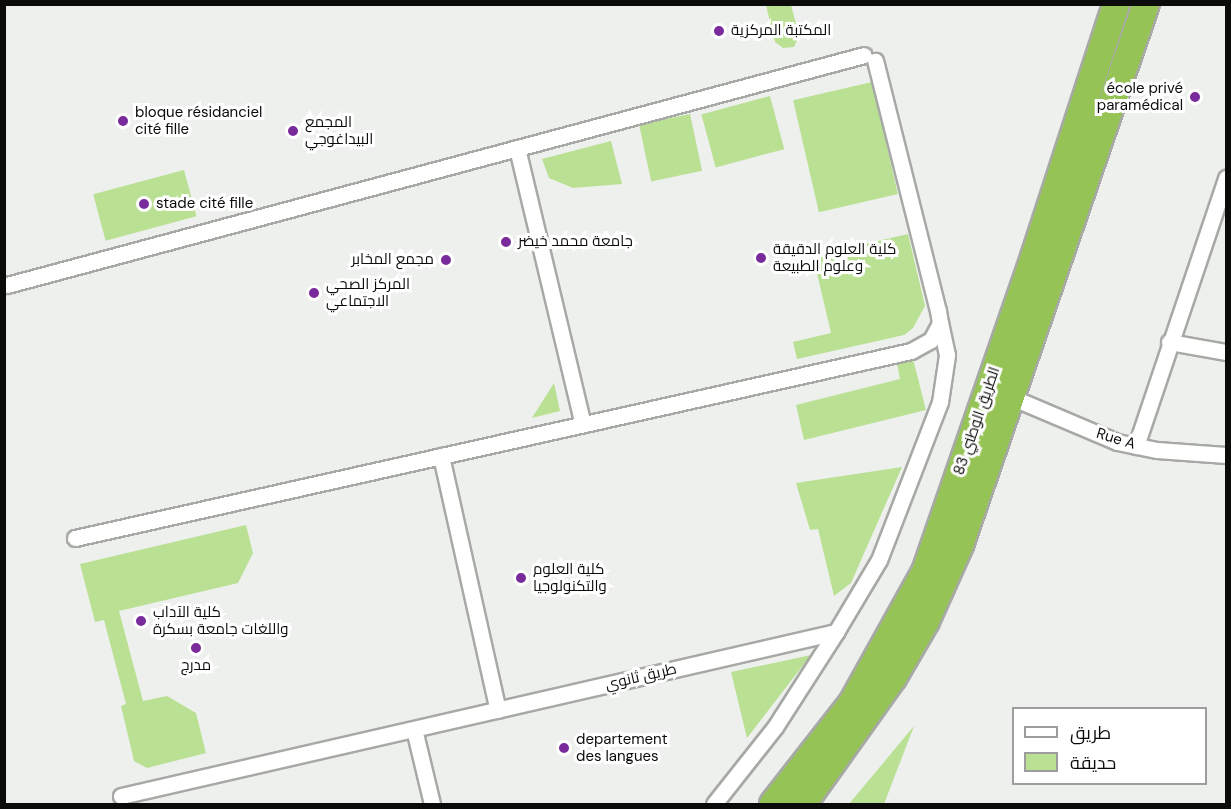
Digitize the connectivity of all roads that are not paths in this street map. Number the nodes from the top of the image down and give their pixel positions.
1 (1116, 4) edge
2 (1147, 10) edge
3 (517, 148) junction
4 (1227, 178) edge
5 (7, 285) dead end
6 (940, 323) junction
7 (1169, 342) junction
8 (1227, 352) edge
9 (1011, 398) junction
10 (584, 424) junction
11 (1136, 446) junction
12 (1227, 455) edge
13 (441, 456) junction
14 (75, 538) dead end
15 (836, 632) junction
16 (498, 710) junction
17 (414, 729) junction
18 (122, 796) dead end
19 (432, 804) edge
20 (714, 804) edge
21 (773, 804) edge
22 (802, 804) edge

1 - 21 highway, الطريق الوطني 83
2 - 9 highway, الطريق الوطني 83
3 - 5 street
3 - 6 street
3 - 10 street
4 - 7 street
6 - 10 street
6 - 15 street
7 - 8 street
7 - 11 street
9 - 11 street, Rue A
9 - 22 highway, الطريق الوطني 83
10 - 13 street
11 - 12 street, Rue A
13 - 14 street
13 - 16 street
15 - 16 street, طريق ثانوي
15 - 20 street
16 - 17 street, طريق ثانوي
17 - 18 street, طريق ثانوي
17 - 19 street

